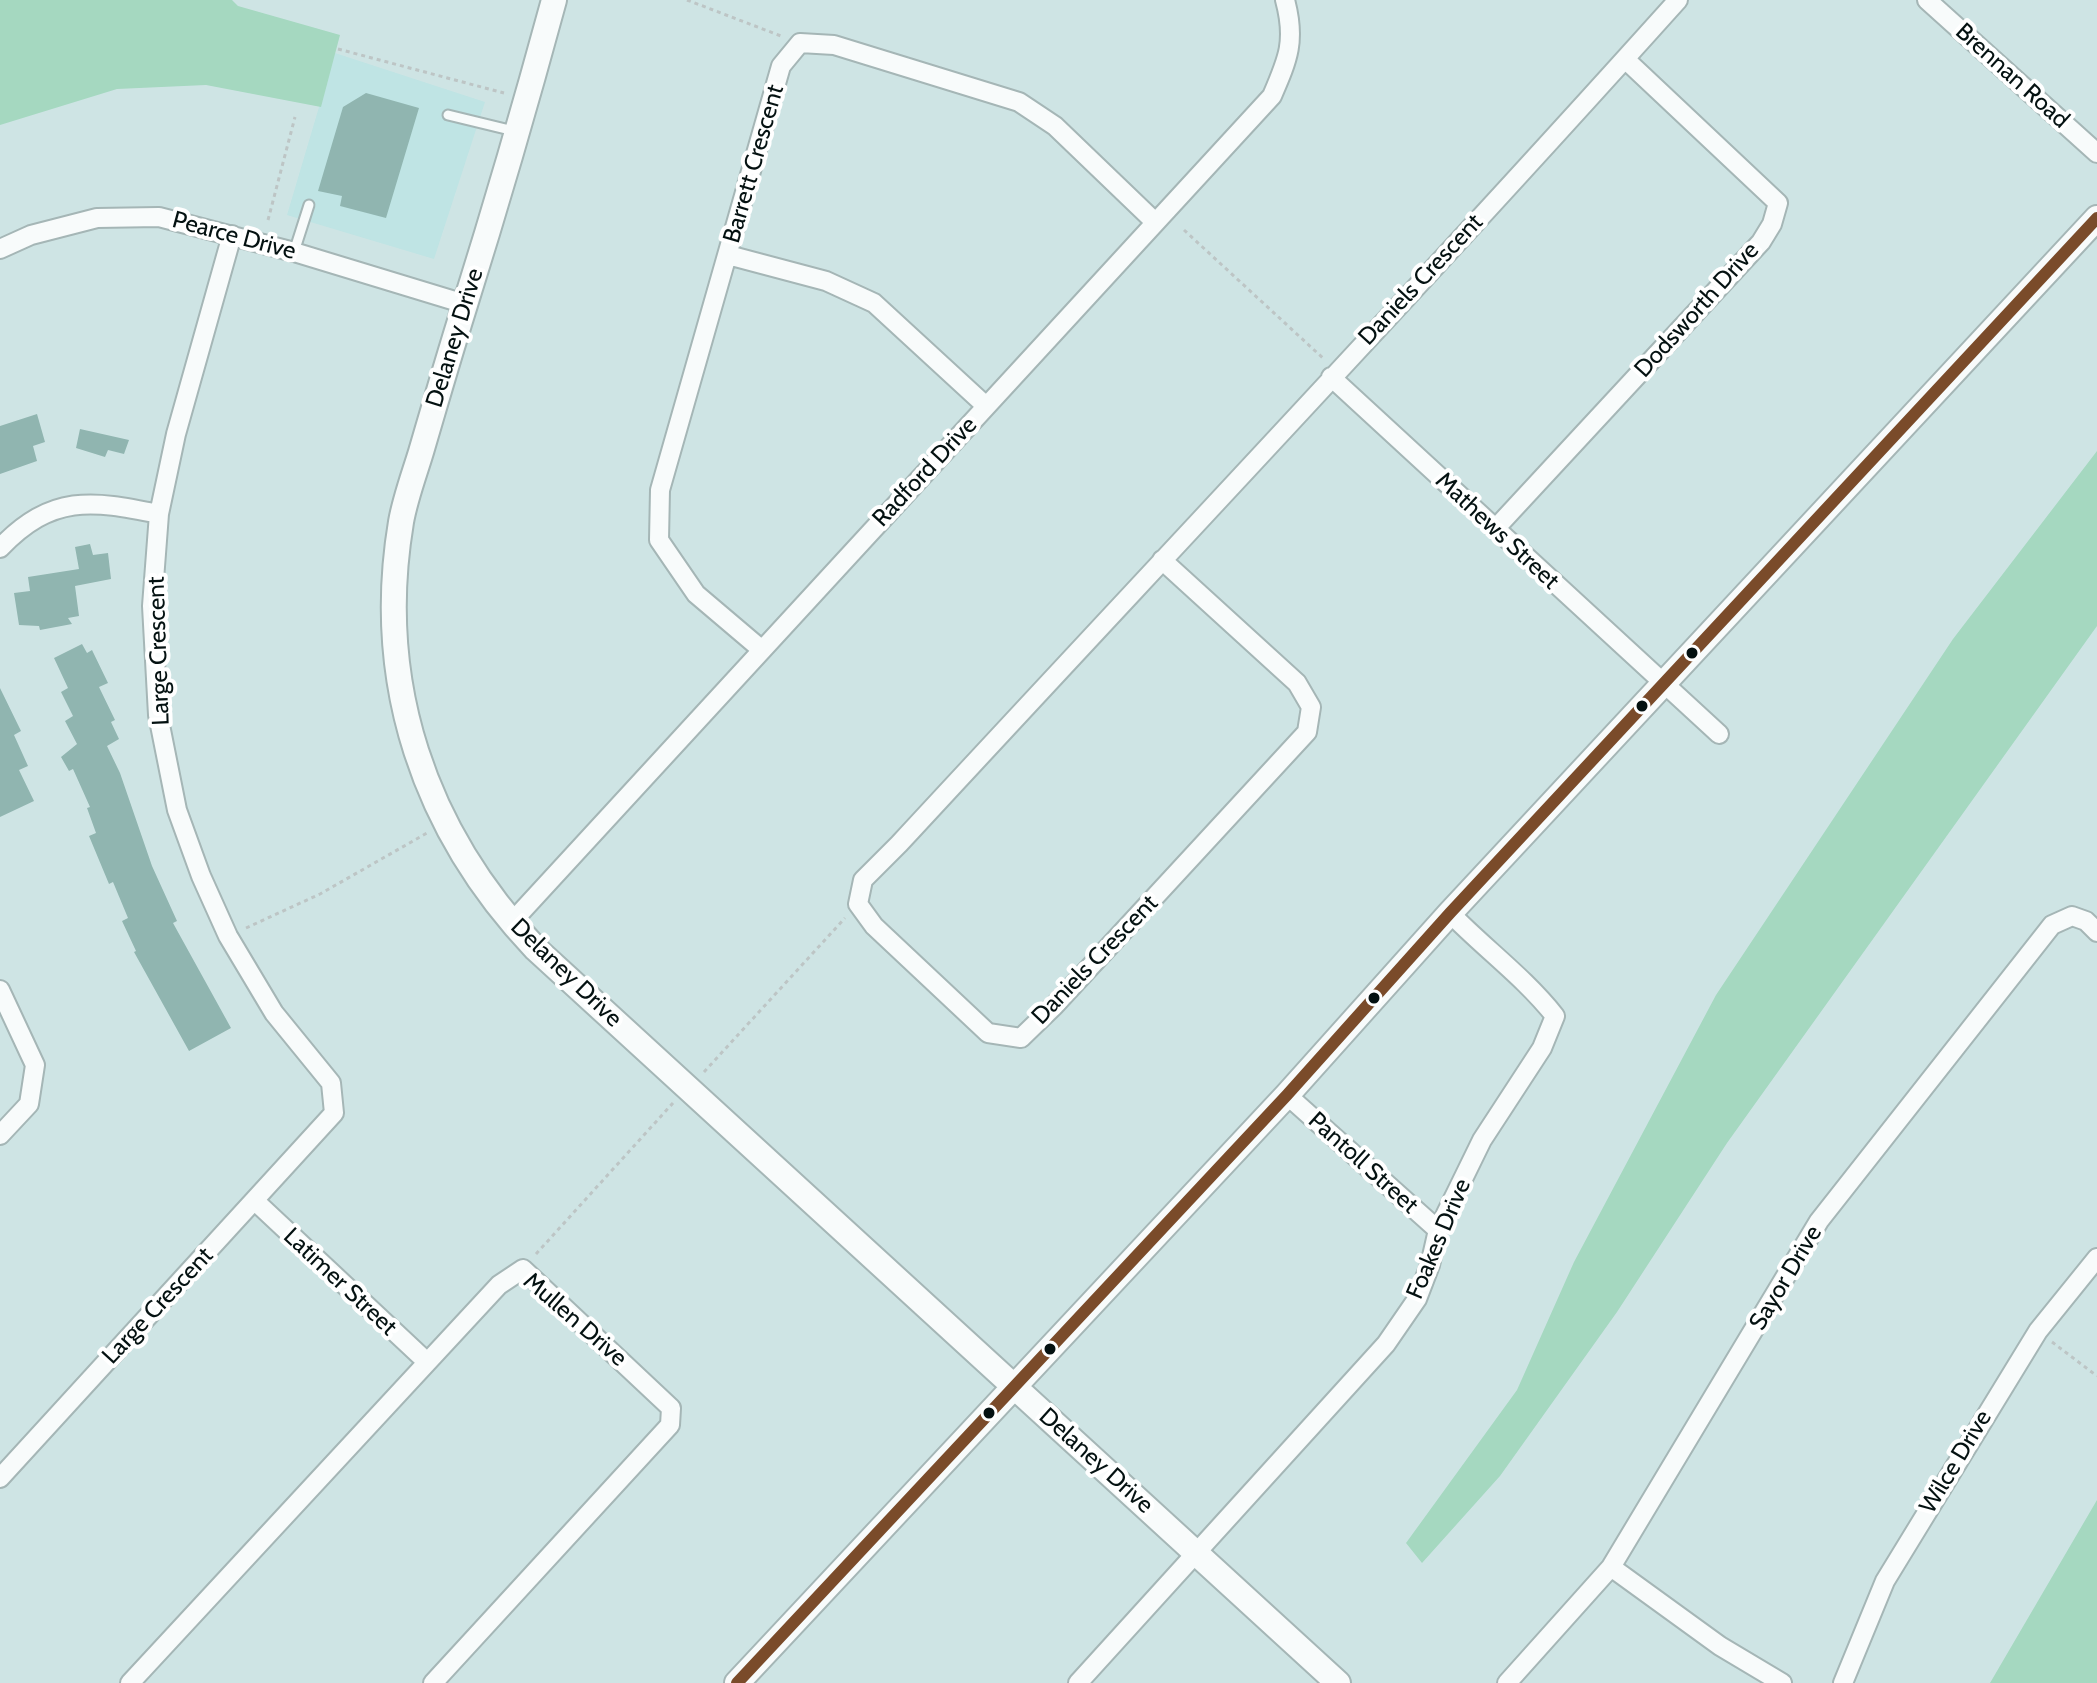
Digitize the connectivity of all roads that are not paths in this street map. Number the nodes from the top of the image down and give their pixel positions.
1 (554, 0) edge
2 (1285, 0) edge
3 (1678, 0) edge
4 (1927, 0) edge
5 (1625, 59) junction
6 (448, 115) dead end
7 (518, 131) junction
8 (2097, 153) edge
9 (309, 205) dead end
10 (2097, 218) edge
11 (1155, 222) junction
12 (232, 235) junction
13 (0, 249) edge
14 (294, 252) junction
15 (728, 255) junction
16 (465, 304) junction
17 (1331, 377) junction
18 (986, 406) junction
19 (159, 514) junction
20 (1495, 529) junction
21 (0, 548) edge
22 (1162, 560) junction
23 (762, 650) junction
24 (1664, 684) junction
25 (1719, 734) dead end
26 (1450, 913) junction
27 (511, 923) junction
28 (2097, 932) edge
29 (0, 990) edge
30 (1287, 1095) junction
31 (0, 1135) edge
32 (255, 1201) junction
33 (1438, 1230) junction
34 (2097, 1258) edge
35 (427, 1362) junction
36 (1015, 1387) junction
37 (0, 1478) edge
38 (1197, 1553) junction
39 (1611, 1567) junction
40 (130, 1683) edge
41 (433, 1683) edge
42 (737, 1683) edge
43 (1078, 1683) edge
44 (1338, 1683) edge
45 (1507, 1683) edge
46 (1782, 1683) edge
47 (1843, 1683) edge

1 - 7 street, Delaney Drive
2 - 11 street, Radford Drive
3 - 5 street, Daniels Crescent
4 - 8 street, Brennan Road
5 - 17 street, Daniels Crescent
5 - 20 street, Dodsworth Drive
6 - 7 lane
7 - 16 street, Delaney Drive
9 - 14 lane
10 - 24 street
11 - 15 street, Barrett Crescent
11 - 18 street, Radford Drive
12 - 13 street, Pearce Drive
12 - 14 street, Pearce Drive
12 - 19 street, Large Crescent
14 - 16 street, Pearce Drive
15 - 18 street
15 - 23 street, Barrett Crescent
16 - 27 street, Delaney Drive
17 - 20 street, Mathews Street
17 - 22 street, Daniels Crescent
18 - 23 street, Radford Drive
19 - 21 street
19 - 32 street, Large Crescent
20 - 24 street, Mathews Street
22 - 22 street, Daniels Crescent
23 - 27 street, Radford Drive
24 - 25 street, Mathews Street
24 - 26 street
26 - 30 street
26 - 33 street, Foakes Drive
27 - 36 street, Delaney Drive
28 - 39 street, Sayor Drive
29 - 31 street
30 - 33 street, Pantoll Street
30 - 36 street
32 - 35 street, Latimer Street
32 - 37 street, Large Crescent
33 - 38 street, Foakes Drive
34 - 47 street, Wilce Drive
35 - 40 street, Mullen Drive
35 - 41 street, Mullen Drive
36 - 38 street, Delaney Drive
36 - 42 street
38 - 43 street, Foakes Drive
38 - 44 street, Delaney Drive
39 - 45 street, Sayor Drive
39 - 46 street

